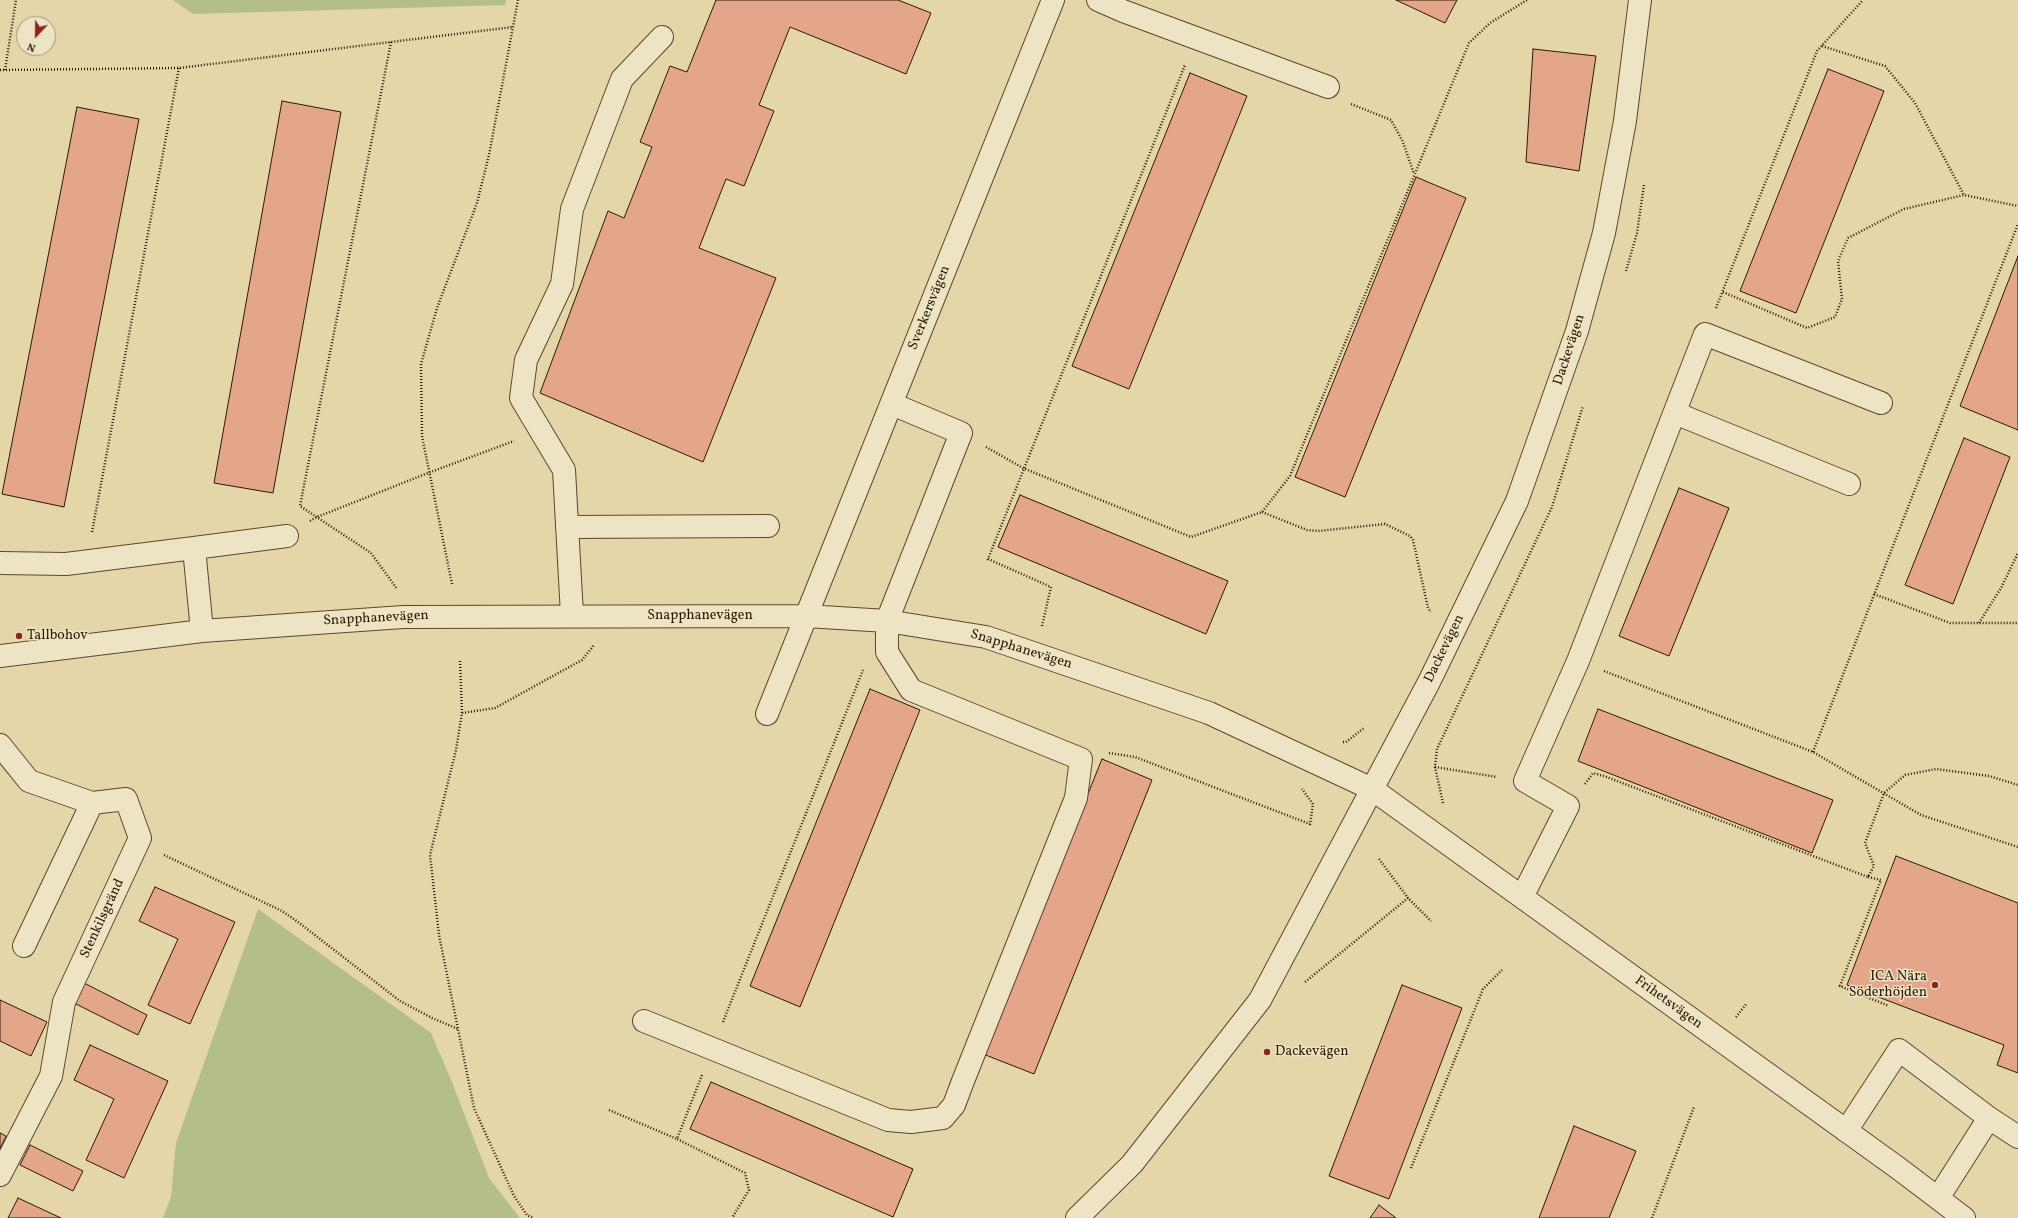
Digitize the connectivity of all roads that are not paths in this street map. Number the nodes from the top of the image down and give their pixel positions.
1 (1053, 0) edge
2 (1098, 0) edge
3 (1640, 0) edge
4 (662, 37) dead end
5 (1328, 87) dead end
6 (1881, 403) dead end
7 (892, 404) junction
8 (1675, 413) junction
9 (1850, 484) dead end
10 (768, 526) dead end
11 (567, 527) junction
12 (287, 536) road end
13 (194, 548) junction
14 (0, 563) edge
15 (572, 615) junction
16 (806, 616) junction
17 (887, 621) junction
18 (202, 631) junction
19 (0, 656) edge
20 (767, 714) dead end
21 (0, 745) edge
22 (1372, 789) junction
23 (92, 803) junction
24 (1522, 897) junction
25 (24, 946) dead end
26 (644, 1021) dead end
27 (1989, 1118) junction
28 (1846, 1131) junction
29 (2018, 1137) edge
30 (0, 1174) edge
31 (1938, 1198) junction
32 (1077, 1218) edge
33 (1964, 1218) edge

1 - 7 street, Sverkersvägen
2 - 5 street
3 - 22 street, Dackevägen
4 - 11 street
6 - 8 street
7 - 16 street, Sverkersvägen
7 - 17 street
8 - 9 street
8 - 24 street
10 - 11 street
11 - 15 street
12 - 13 street
13 - 14 street
13 - 18 street
15 - 16 street, Snapphanevägen
15 - 18 street, Snapphanevägen
16 - 17 street, Snapphanevägen
16 - 20 street, Sverkersvägen
17 - 22 street, Snapphanevägen
17 - 26 street
18 - 19 street, Snapphanevägen
21 - 23 street
22 - 24 street, Frihetsvägen
22 - 32 street, Dackevägen
23 - 25 street
23 - 30 street, Stenkilsgränd
24 - 28 street, Frihetsvägen
27 - 28 street
27 - 29 street
27 - 31 street
28 - 31 street, Frihetsvägen
31 - 33 street, Frihetsvägen

